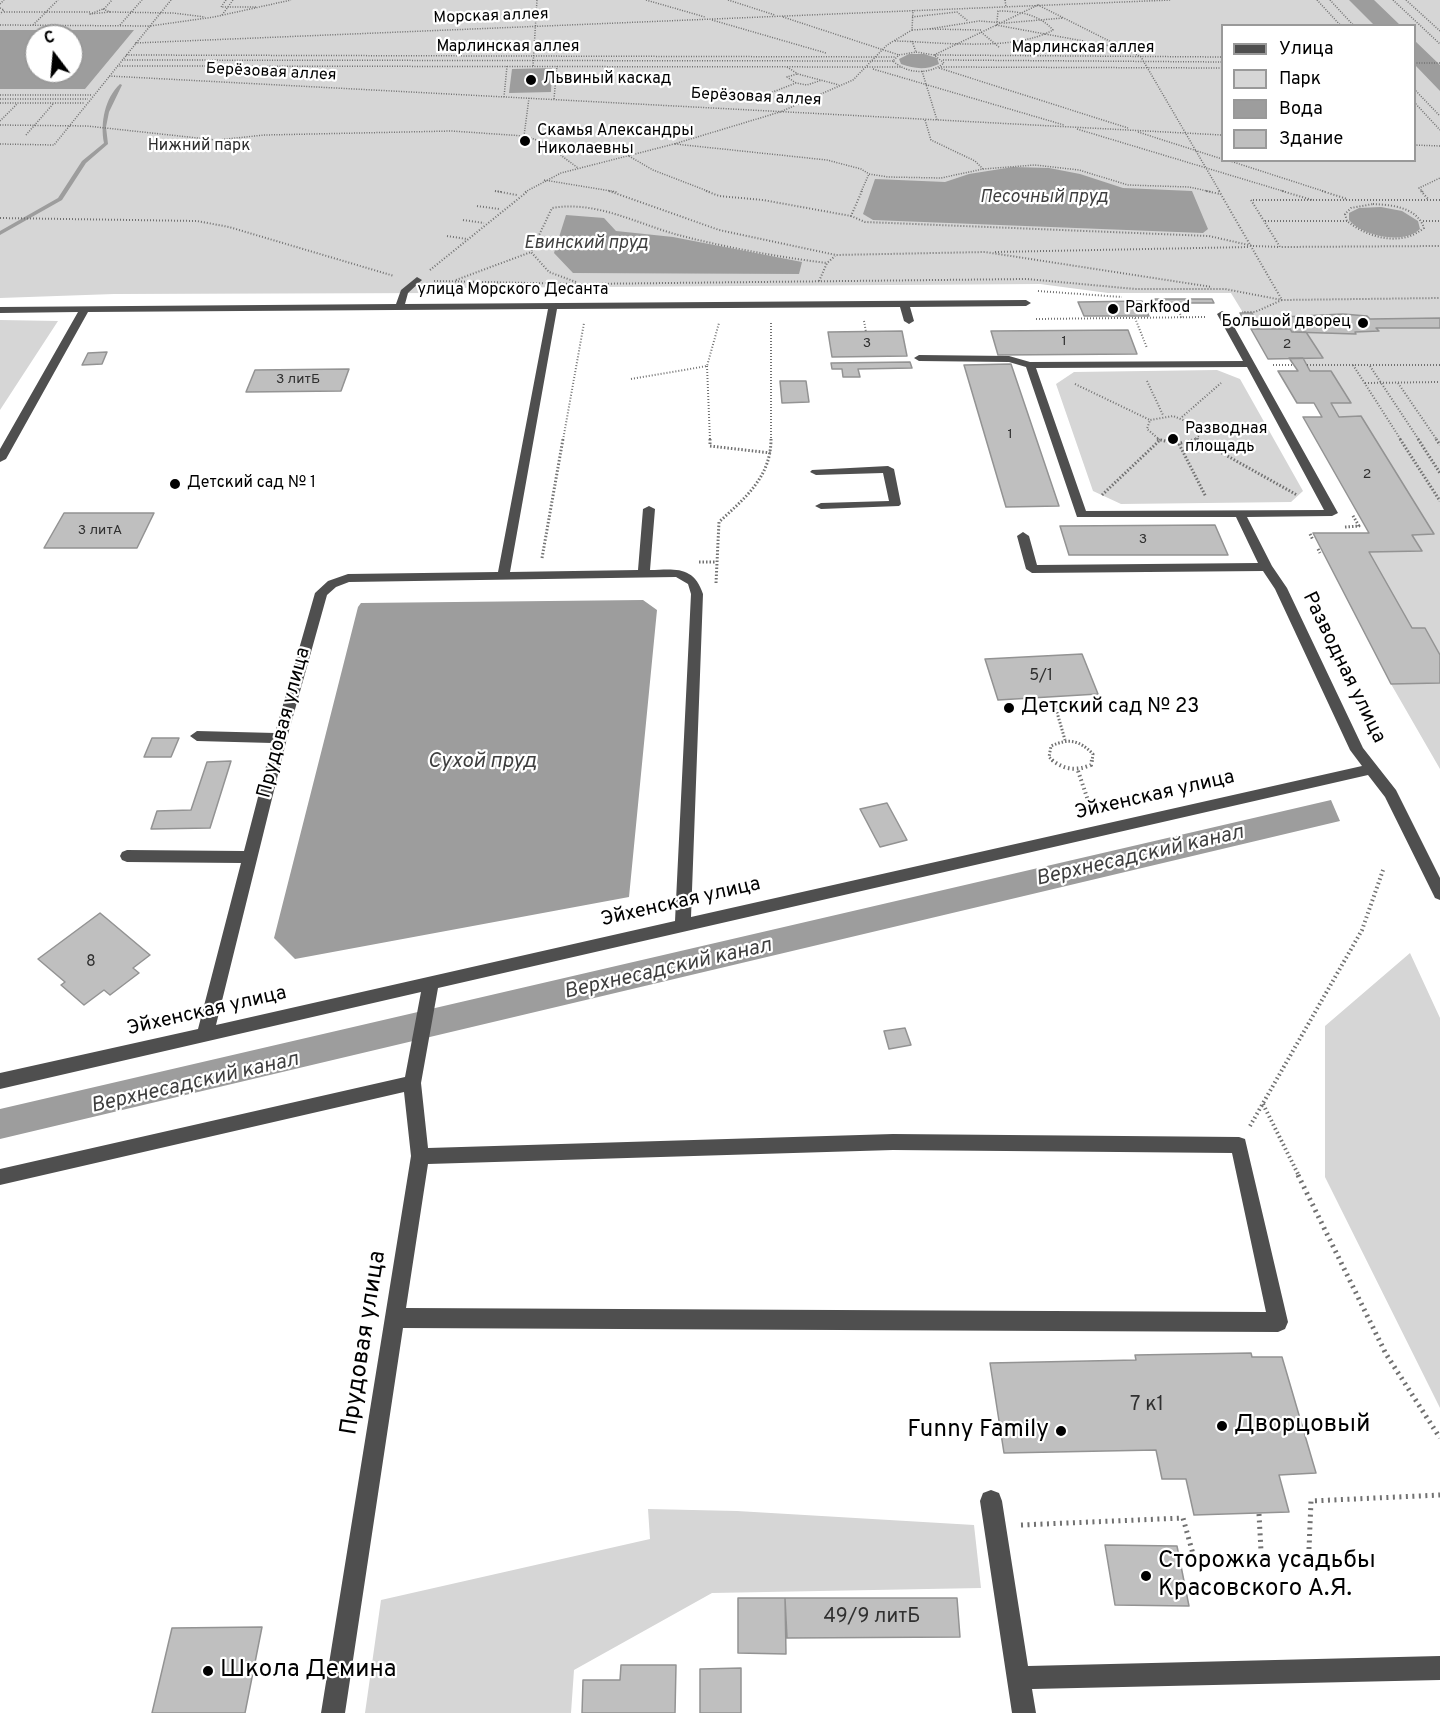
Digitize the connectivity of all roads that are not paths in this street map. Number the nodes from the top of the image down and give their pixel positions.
1 (417, 280) road end
2 (904, 303) junction
3 (1026, 303) dead end
4 (554, 306) junction
5 (400, 307) junction
6 (85, 309) junction
7 (0, 310) edge
8 (1222, 314) dead end
9 (909, 321) dead end
10 (919, 358) dead end
11 (1250, 364) junction
12 (1030, 365) junction
13 (0, 459) edge
14 (816, 472) dead end
15 (821, 506) dead end
16 (649, 509) dead end
17 (1240, 514) junction
18 (1023, 536) dead end
19 (1263, 561) junction
20 (644, 573) junction
21 (503, 576) junction
22 (197, 736) dead end
23 (280, 738) junction
24 (1371, 769) junction
25 (127, 856) dead end
26 (249, 856) junction
27 (1440, 894) edge
28 (682, 924) junction
29 (431, 981) junction
30 (205, 1034) junction
31 (0, 1081) edge
32 (412, 1083) junction
33 (420, 1156) junction
34 (0, 1177) edge
35 (395, 1318) junction
36 (991, 1501) dead end
37 (1440, 1668) edge
38 (1019, 1678) junction
39 (333, 1713) edge
40 (1024, 1713) edge

1 - 5 street
2 - 3 street, улица Морского Десанта
2 - 4 street, улица Морского Десанта
2 - 9 street
4 - 5 street, улица Морского Десанта
4 - 21 street
5 - 6 street, улица Морского Десанта
6 - 7 street, улица Морского Десанта
6 - 13 street
8 - 11 street
10 - 12 street
11 - 12 street
11 - 17 street
12 - 17 street
14 - 15 street
16 - 20 street
17 - 19 street, Разводная улица
18 - 19 street
19 - 24 street, Разводная улица
20 - 21 street, Прудовая улица
20 - 28 street, Прудовая улица
21 - 23 street, Прудовая улица
22 - 23 street
23 - 26 street, Прудовая улица
24 - 27 street, Разводная улица
24 - 28 street, Эйхенская улица
25 - 26 street
26 - 30 street, Прудовая улица
28 - 29 street, Эйхенская улица
29 - 30 street, Эйхенская улица
29 - 32 street, Прудовая улица
30 - 31 street, Эйхенская улица
32 - 33 street, Прудовая улица
32 - 34 street
33 - 35 street, Прудовая улица
33 - 35 street
35 - 39 street, Прудовая улица
36 - 38 street
37 - 38 street
38 - 40 street

